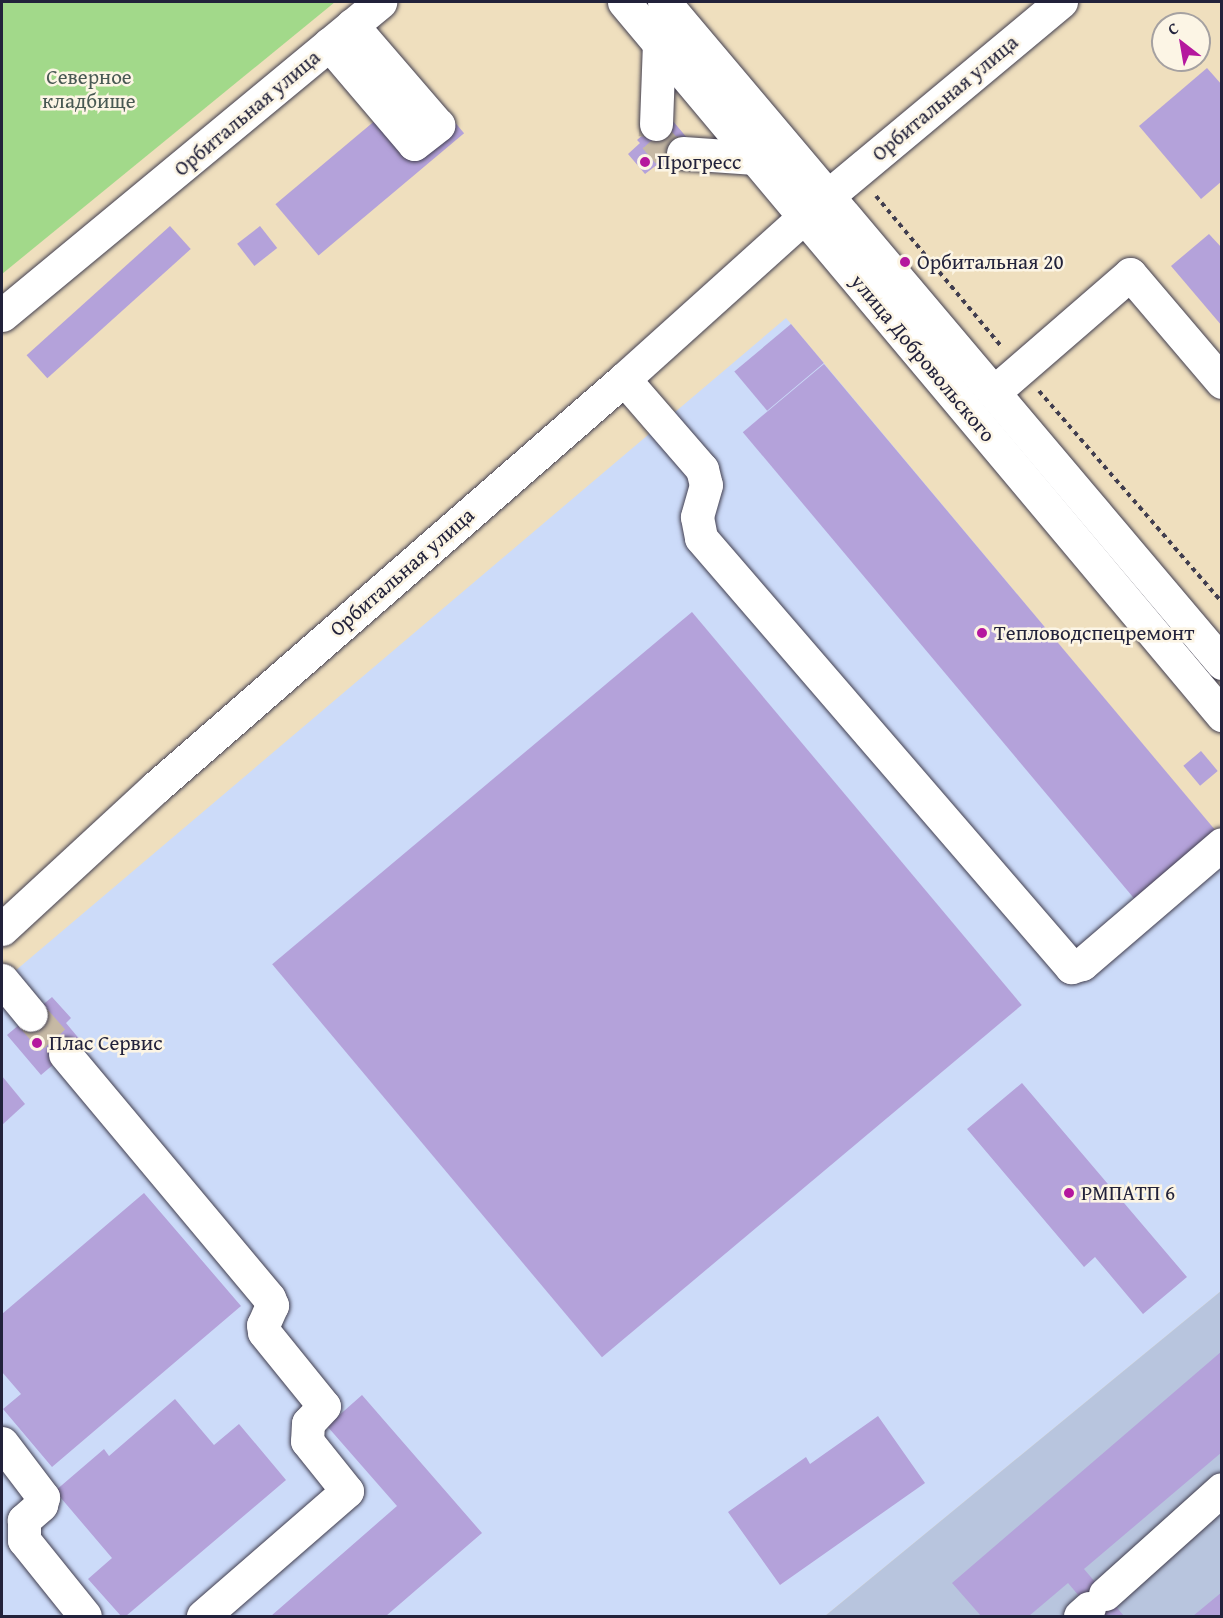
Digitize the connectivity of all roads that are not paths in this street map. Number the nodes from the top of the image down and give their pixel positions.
1 (380, 2) edge
2 (624, 2) edge
3 (664, 2) edge
4 (1061, 2) edge
5 (659, 44) junction
6 (656, 124) tunnel mouth
7 (683, 153) tunnel mouth
8 (755, 158) junction
9 (829, 195) junction
10 (804, 217) junction
11 (2, 315) edge
12 (624, 379) junction
13 (1221, 382) edge
14 (994, 392) junction
15 (1221, 663) edge
16 (1221, 715) edge
17 (1221, 844) edge
18 (2, 929) edge
19 (2, 980) edge
20 (32, 1015) tunnel mouth
21 (65, 1054) tunnel mouth
22 (2, 1443) edge
23 (1221, 1489) edge
24 (1091, 1606) edge
25 (85, 1617) edge
26 (203, 1617) edge

1 - 11 street, Орбитальная улица
2 - 5 street, улица Добровольского
3 - 9 street, улица Добровольского
4 - 9 street, Орбитальная улица
5 - 6 street
5 - 8 street, улица Добровольского
7 - 8 street
8 - 10 street, улица Добровольского
9 - 14 street, улица Добровольского
10 - 12 street, Орбитальная улица
10 - 16 street, улица Добровольского
12 - 17 street
12 - 18 street, Орбитальная улица
13 - 14 street
14 - 15 street, улица Добровольского
19 - 20 street
21 - 26 street
22 - 25 street
23 - 24 street

